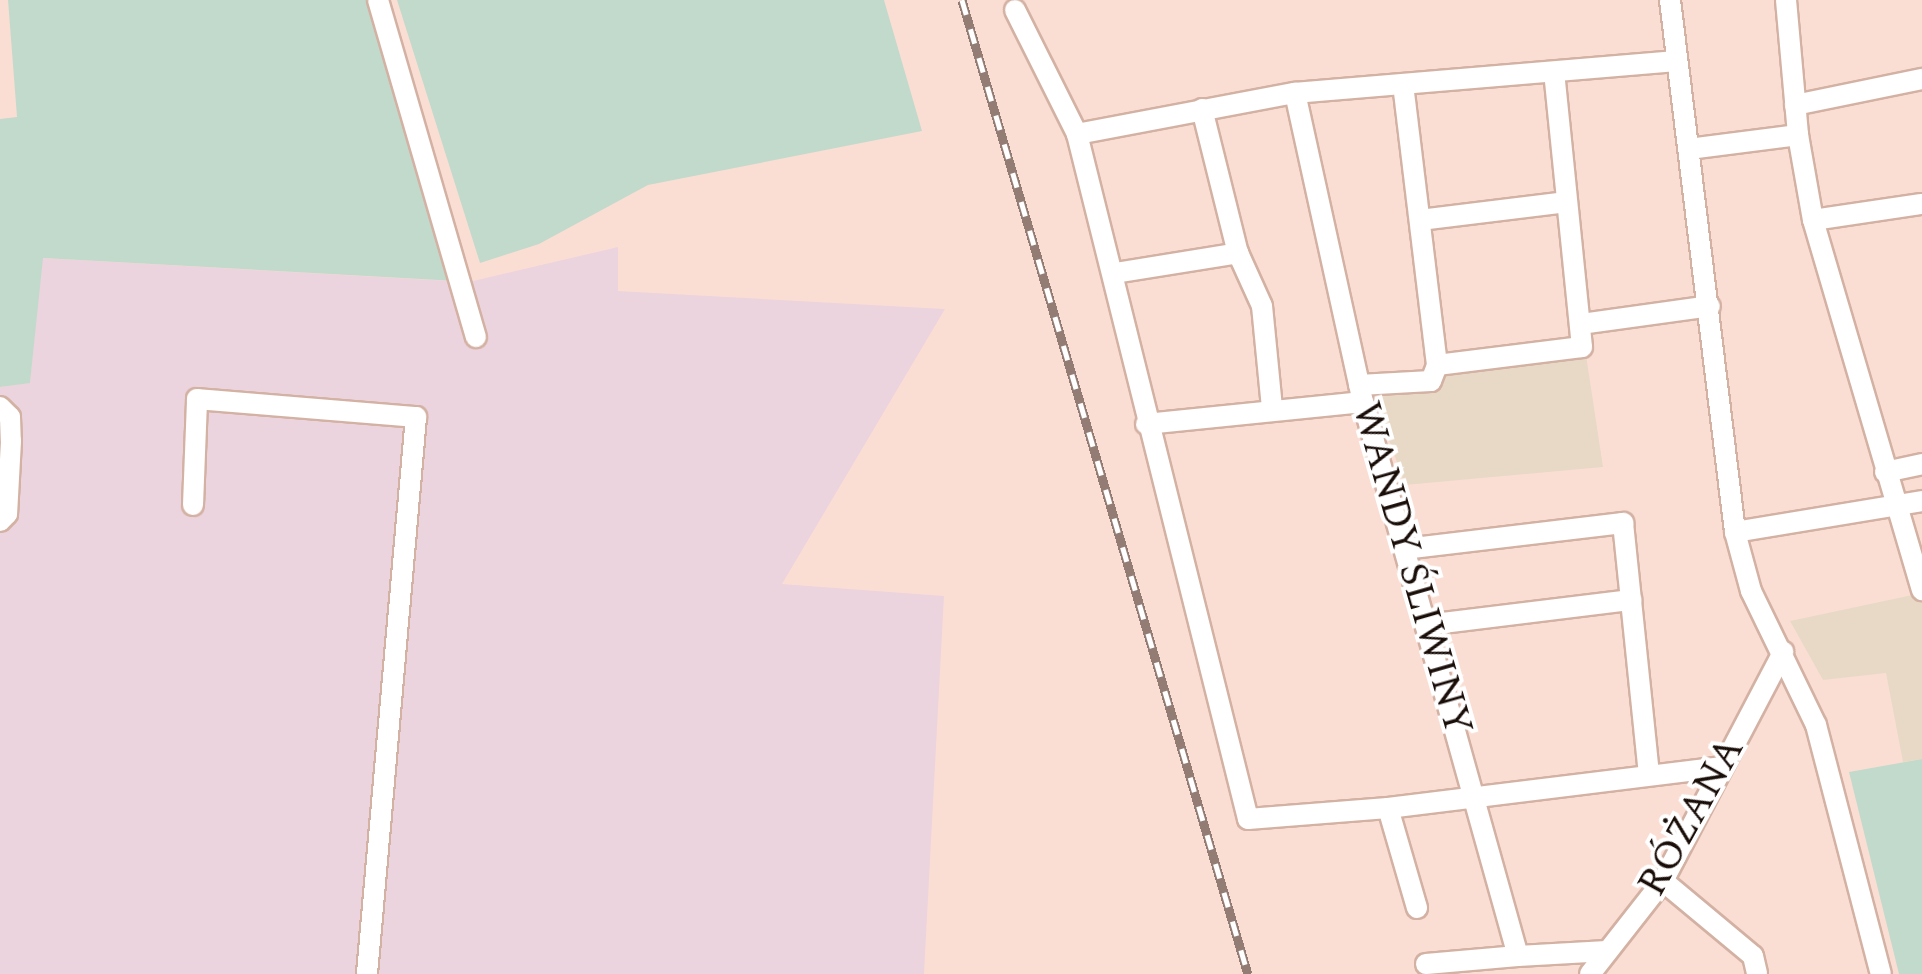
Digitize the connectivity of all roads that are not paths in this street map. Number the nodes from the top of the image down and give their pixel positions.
1 (378, 0) edge
2 (1670, 0) edge
3 (1786, 0) edge
4 (1015, 10) dead end
5 (1676, 61) junction
6 (1554, 72) junction
7 (1922, 79) edge
8 (1403, 85) junction
9 (1294, 94) junction
10 (1795, 105) junction
11 (1202, 109) junction
12 (1077, 134) junction
13 (1798, 136) junction
14 (1689, 149) junction
15 (1567, 202) junction
16 (1922, 204) edge
17 (1420, 220) junction
18 (1813, 220) junction
19 (1238, 253) junction
20 (1115, 273) junction
21 (1710, 306) junction
22 (1581, 324) junction
23 (476, 337) dead end
24 (1437, 364) junction
25 (1361, 394) junction
26 (0, 407) edge
27 (1272, 408) junction
28 (1146, 424) junction
29 (1922, 464) edge
30 (1885, 472) junction
31 (1922, 501) edge
32 (193, 505) dead end
33 (1896, 506) junction
34 (0, 521) edge
35 (1734, 532) junction
36 (1405, 548) junction
37 (1922, 589) edge
38 (1632, 600) junction
39 (1426, 625) junction
40 (1782, 652) junction
41 (1722, 767) junction
42 (1649, 774) junction
43 (1475, 795) junction
44 (1388, 808) junction
45 (1663, 881) junction
46 (1417, 908) dead end
47 (1607, 951) junction
48 (1518, 956) junction
49 (1426, 964) dead end
50 (367, 974) edge
51 (1590, 974) edge
52 (1756, 974) edge
53 (1881, 974) edge

1 - 23 street
2 - 5 street
3 - 10 street
4 - 12 street
5 - 6 street
5 - 14 street
6 - 8 street
6 - 15 street
7 - 10 street
8 - 9 street
8 - 17 street
9 - 11 street
9 - 25 street, WANDY ŚLIWINY
10 - 13 street
11 - 12 street
11 - 19 street
12 - 20 street
13 - 14 street
13 - 18 street
14 - 21 street
15 - 17 street
15 - 22 street
16 - 18 street
17 - 24 street
18 - 30 street
19 - 20 street
19 - 27 street
20 - 28 street
21 - 22 street
21 - 35 street
22 - 24 street
24 - 25 street
25 - 27 street
25 - 36 street, WANDY ŚLIWINY
26 - 34 street
27 - 28 street
28 - 44 street
29 - 30 street
30 - 33 street
31 - 33 street
32 - 50 street
33 - 35 street
33 - 37 street
35 - 40 street
36 - 38 street
36 - 39 street, WANDY ŚLIWINY
38 - 39 street
38 - 42 street
39 - 43 street, WANDY ŚLIWINY
40 - 41 street, RÓŻANA
40 - 53 street
41 - 42 street
41 - 45 street, RÓŻANA
42 - 43 street
43 - 44 street
43 - 48 street, WANDY ŚLIWINY
44 - 46 street
45 - 47 street, RÓŻANA
45 - 52 street
47 - 48 street
47 - 51 street, RÓŻANA
48 - 49 street

